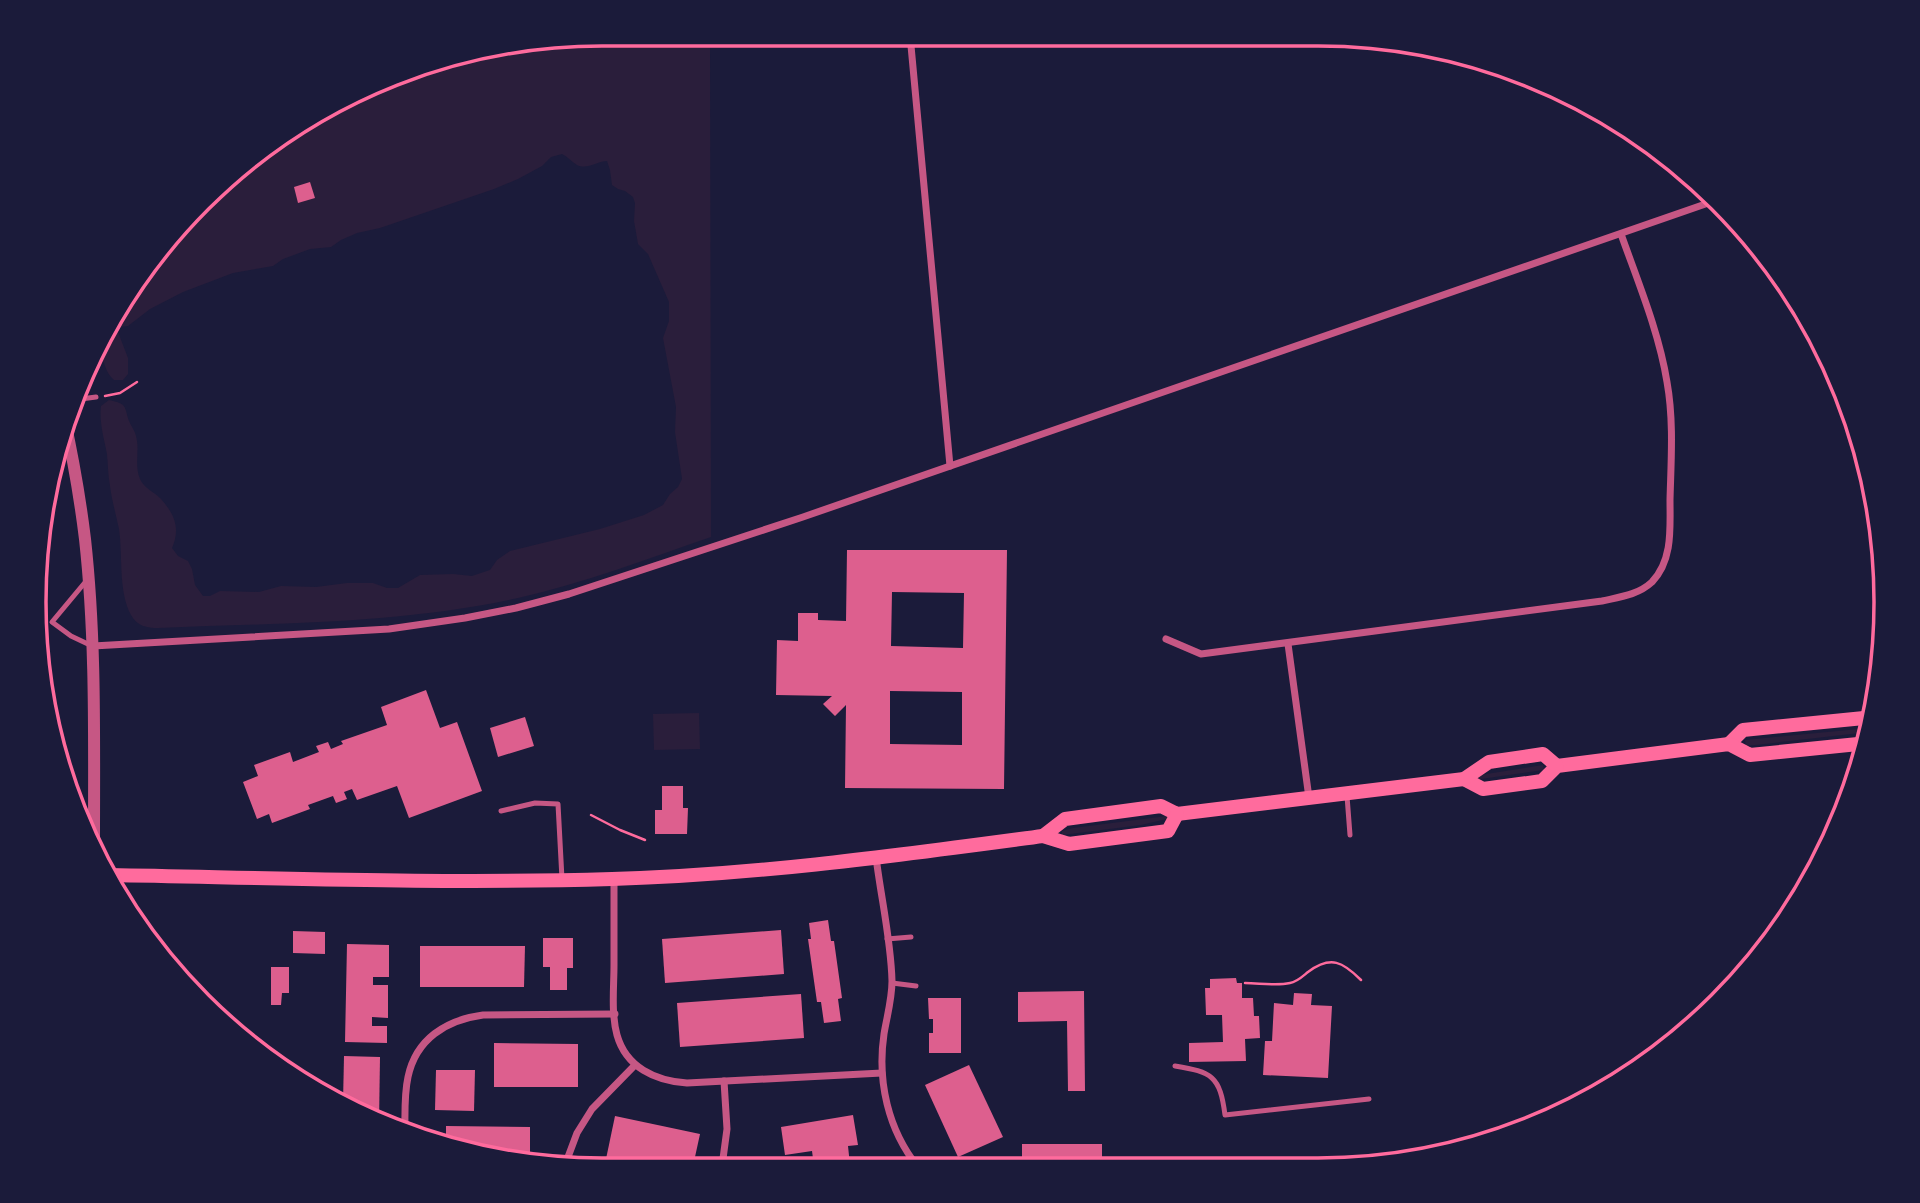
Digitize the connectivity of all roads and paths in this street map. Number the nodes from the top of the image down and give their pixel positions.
1 (911, 46) edge
2 (1707, 203) edge
3 (1621, 234) junction
4 (137, 382) dead end
5 (96, 397) joint
6 (84, 399) edge
7 (69, 442) edge
8 (950, 466) junction
9 (88, 579) junction
10 (1166, 639) dead end
11 (1288, 643) junction
12 (93, 646) junction
13 (1862, 718) edge
14 (1729, 744) junction
15 (1856, 744) edge
16 (1558, 766) junction
17 (1464, 779) junction
18 (1347, 794) junction
19 (1309, 799) junction
20 (501, 811) dead end
21 (1177, 814) junction
22 (590, 815) dead end
23 (94, 827) edge
24 (1044, 835) junction
25 (1350, 835) dead end
26 (645, 840) dead end
27 (876, 857) junction
28 (118, 876) edge
29 (614, 879) junction
30 (562, 880) junction
31 (911, 937) dead end
32 (887, 939) junction
33 (1361, 980) dead end
34 (892, 983) junction
35 (1245, 983) dead end
36 (916, 986) dead end
37 (615, 1014) junction
38 (635, 1065) junction
39 (1175, 1066) dead end
40 (882, 1073) junction
41 (724, 1081) junction
42 (1369, 1099) dead end
43 (406, 1121) edge
44 (568, 1156) edge
45 (723, 1158) edge
46 (912, 1158) edge

1 - 8 street
2 - 3 street
3 - 8 street
3 - 11 street
4 - 5 path
5 - 6 lane
7 - 9 street
8 - 12 street
9 - 12 street
9 - 12 lane
10 - 11 street
11 - 19 street
12 - 23 street
13 - 14 main road
14 - 15 main road
14 - 16 main road
16 - 17 main road
16 - 17 main road
17 - 18 main road
18 - 19 main road
18 - 25 lane
19 - 21 main road
20 - 30 lane
21 - 24 main road
21 - 24 main road
22 - 26 path
24 - 27 main road
27 - 29 main road
27 - 32 street
28 - 30 main road
29 - 30 main road
29 - 37 street
31 - 32 lane
32 - 34 street
33 - 35 path
34 - 36 lane
34 - 40 street
37 - 38 street
37 - 43 street
38 - 41 street
38 - 44 street
39 - 42 lane
40 - 41 street
40 - 46 street
41 - 45 street

